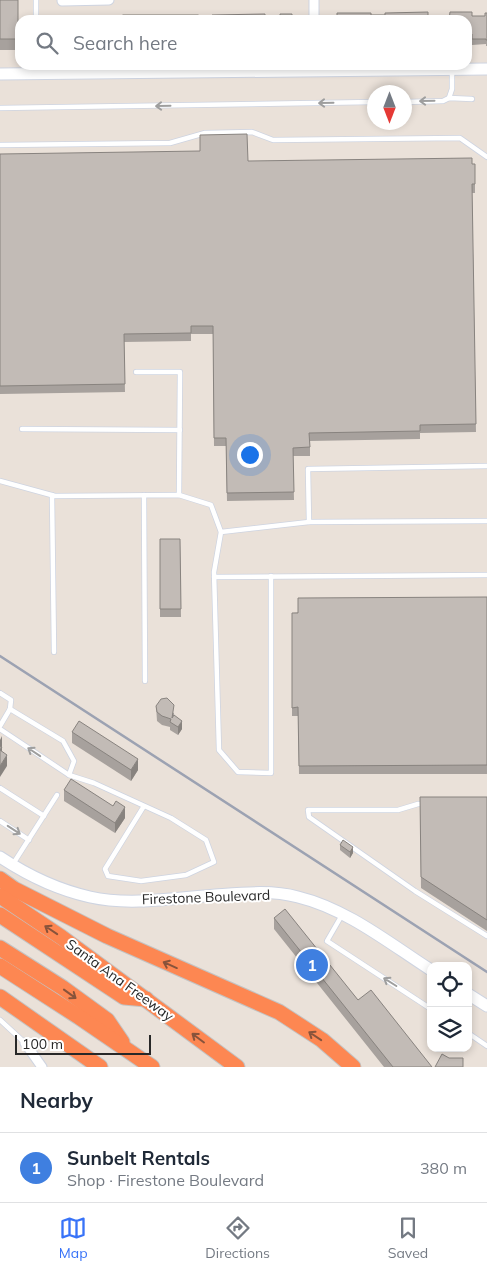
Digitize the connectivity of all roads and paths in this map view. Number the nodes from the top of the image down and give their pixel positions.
1 (36, 0) edge
2 (109, 0) edge
3 (314, 0) edge
4 (62, 1) edge
5 (36, 15) edge
6 (314, 15) edge
7 (472, 69) edge
8 (487, 69) edge
9 (29, 70) edge
10 (452, 70) edge
11 (0, 74) edge
12 (450, 98) junction
13 (472, 98) dead end
14 (367, 102) edge
15 (412, 102) edge
16 (0, 108) edge
17 (0, 145) edge
18 (487, 157) edge
19 (136, 372) dead end
20 (22, 429) dead end
21 (180, 430) junction
22 (487, 466) edge
23 (0, 481) edge
24 (52, 495) junction
25 (144, 495) junction
26 (179, 495) junction
27 (487, 521) edge
28 (309, 522) junction
29 (221, 532) junction
30 (487, 575) edge
31 (271, 576) junction
32 (214, 577) junction
33 (54, 652) dead end
34 (145, 681) dead end
35 (0, 693) edge
36 (10, 709) junction
37 (0, 727) edge
38 (69, 775) junction
39 (0, 788) edge
40 (57, 795) dead end
41 (428, 804) edge
42 (144, 806) junction
43 (44, 816) junction
44 (0, 821) edge
45 (29, 840) junction
46 (0, 857) edge
47 (13, 866) junction
48 (0, 879) edge
49 (0, 896) edge
50 (343, 914) junction
51 (0, 915) edge
52 (487, 936) edge
53 (0, 948) edge
54 (0, 966) edge
55 (427, 967) edge
56 (0, 997) edge
57 (472, 997) edge
58 (147, 1000) junction
59 (487, 1006) edge
60 (428, 1007) edge
61 (0, 1020) edge
62 (472, 1036) edge
63 (25, 1043) joint
64 (487, 1046) edge
65 (127, 1050) junction
66 (40, 1066) edge
67 (100, 1067) edge
68 (152, 1067) edge
69 (237, 1067) edge
70 (353, 1067) edge

1 - 5 lane
2 - 4 street
3 - 6 street
7 - 8 main road
9 - 11 main road
10 - 12 lane
12 - 13 lane
12 -> 15 lane
14 -> 16 lane
17 - 18 lane
19 - 21 lane
20 - 21 lane
21 - 26 lane
22 - 28 lane
23 - 24 lane
24 - 25 lane
24 - 33 lane
25 - 26 lane
25 - 34 lane
26 - 29 lane
27 - 28 lane
28 - 29 lane
29 - 32 lane
30 - 31 lane
31 - 32 lane
31 - 32 lane
35 - 36 lane
36 - 37 lane
36 - 38 lane
38 -> 37 lane
38 - 42 lane
39 - 43 lane
40 - 43 lane
41 - 52 lane
42 - 42 lane
43 - 45 lane
44 -> 45 lane
45 - 47 lane
46 - 47 main road, Firestone Boulevard
47 - 50 main road, Firestone Boulevard
70 -> 48 highway
58 -> 49 highway, Santa Ana Freeway
50 - 55 main road, Firestone Boulevard
60 -> 50 lane
51 - 58 highway
53 -> 65 highway
54 - 65 highway
56 - 67 highway
57 - 59 main road
69 -> 58 highway, Santa Ana Freeway
61 - 63 lane
62 - 64 lane
63 - 66 street
65 - 68 highway

